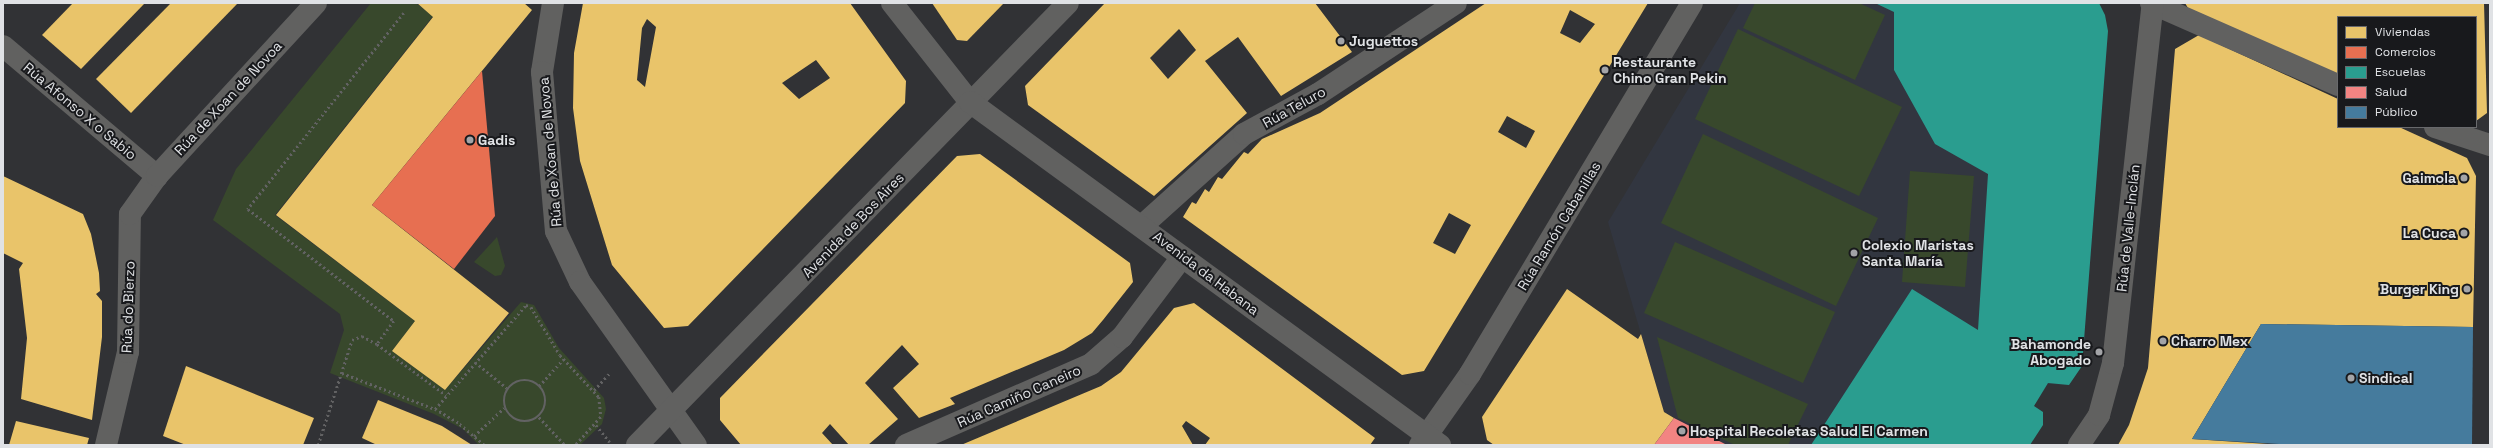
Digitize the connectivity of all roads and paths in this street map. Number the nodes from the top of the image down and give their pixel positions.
1 (316, 3) edge
2 (553, 3) edge
3 (892, 3) edge
4 (1068, 3) edge
5 (1456, 3) edge
6 (1692, 3) edge
7 (2152, 3) edge
8 (404, 13) dead end
9 (3, 46) edge
10 (2337, 85) edge
11 (970, 102) junction
12 (2438, 128) edge
13 (2490, 145) edge
14 (157, 176) junction
15 (1143, 225) junction
16 (1182, 257) junction
17 (377, 344) junction
18 (563, 359) junction
19 (475, 362) junction
20 (342, 373) junction
21 (539, 386) junction
22 (507, 388) junction
23 (446, 395) junction
24 (504, 408) junction
25 (435, 409) junction
26 (671, 413) junction
27 (539, 417) junction
28 (596, 425) junction
29 (474, 436) junction
30 (1429, 442) edge
31 (106, 445) edge
32 (318, 445) edge
33 (484, 445) edge
34 (565, 445) edge
35 (576, 445) edge
36 (612, 445) edge
37 (637, 445) edge
38 (696, 445) edge
39 (906, 445) edge
40 (2079, 445) edge

1 - 14 street, Rúa de Xoan de Novoa
2 - 26 street, Rúa de Xoan de Novoa
3 - 11 street, Avenida da Habana
4 - 11 street, Avenida de Bos Aires
5 - 15 street, Rúa Teluro
6 - 30 street, Rúa Ramón Cabanillas
7 - 10 street
7 - 40 street, Rúa de Valle-Inclán
8 - 17 path
9 - 14 street, Rúa Afonso X o Sabio
11 - 15 street, Avenida da Habana
11 - 26 street, Avenida de Bos Aires
12 - 13 street
14 - 31 street, Rúa do Bierzo
15 - 16 street, Avenida da Habana
16 - 30 street, Avenida da Habana
16 - 39 street, Rúa Camiño Caneiro
17 - 20 path
17 - 23 path
18 - 19 path
18 - 21 path
18 - 28 path
19 - 22 path
19 - 23 path
20 - 25 path
20 - 32 path
21 - 22 path
21 - 27 path
22 - 24 path
23 - 25 path
24 - 27 path
24 - 29 path
25 - 29 path
26 - 37 street, Avenida de Bos Aires
26 - 38 street, Rúa de Xoan de Novoa
27 - 34 path
28 - 35 path
28 - 36 path
29 - 33 path

